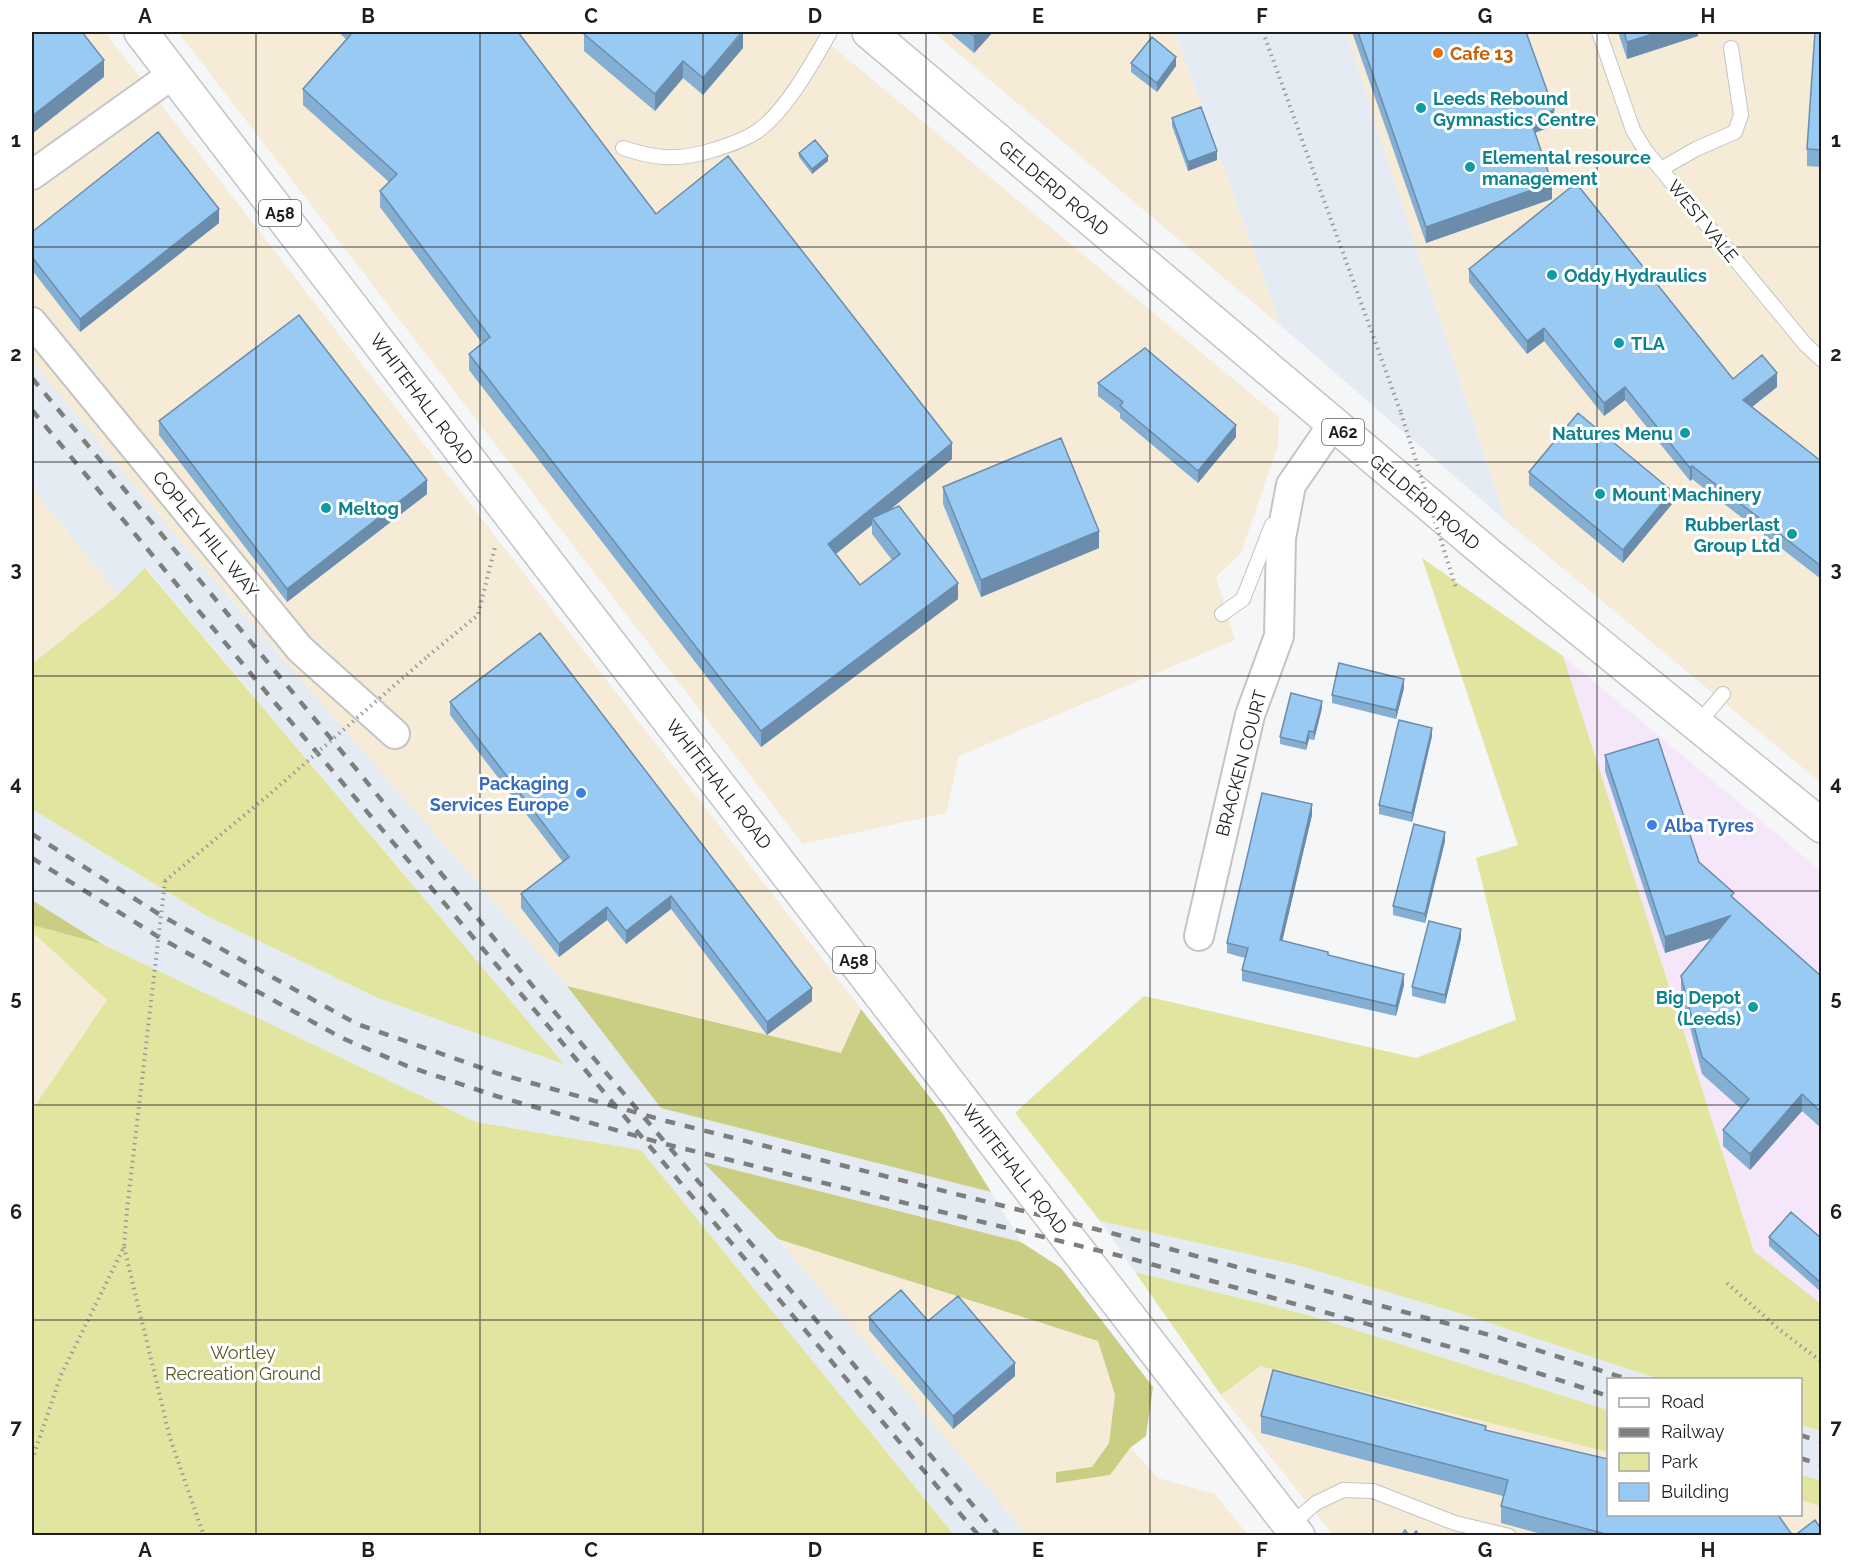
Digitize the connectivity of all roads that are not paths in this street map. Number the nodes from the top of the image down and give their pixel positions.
1 (141, 32) edge
2 (830, 32) edge
3 (869, 32) edge
4 (1599, 32) edge
5 (1731, 48) dead end
6 (173, 74) junction
7 (622, 148) dead end
8 (1661, 169) junction
9 (32, 175) edge
10 (32, 322) edge
11 (1821, 360) edge
12 (1333, 424) junction
13 (1292, 485) junction
14 (1222, 614) dead end
15 (1723, 694) dead end
16 (1697, 725) junction
17 (394, 734) dead end
18 (1821, 824) edge
19 (1199, 936) dead end
20 (1294, 1530) edge
21 (1509, 1536) edge

1 - 6 main road, WHITEHALL ROAD / A58
2 - 7 lane
3 - 12 main road, GELDERD ROAD / A62
4 - 8 lane, WEST VALE
5 - 8 lane
6 - 9 street
6 - 20 main road, WHITEHALL ROAD / A58
8 - 11 lane, WEST VALE
10 - 17 street, COPLEY HILL WAY
12 - 13 street, BRACKEN COURT
12 - 16 main road, GELDERD ROAD / A62
13 - 14 lane
13 - 19 street, BRACKEN COURT
15 - 16 lane
16 - 18 main road, GELDERD ROAD / A62
20 - 21 lane

